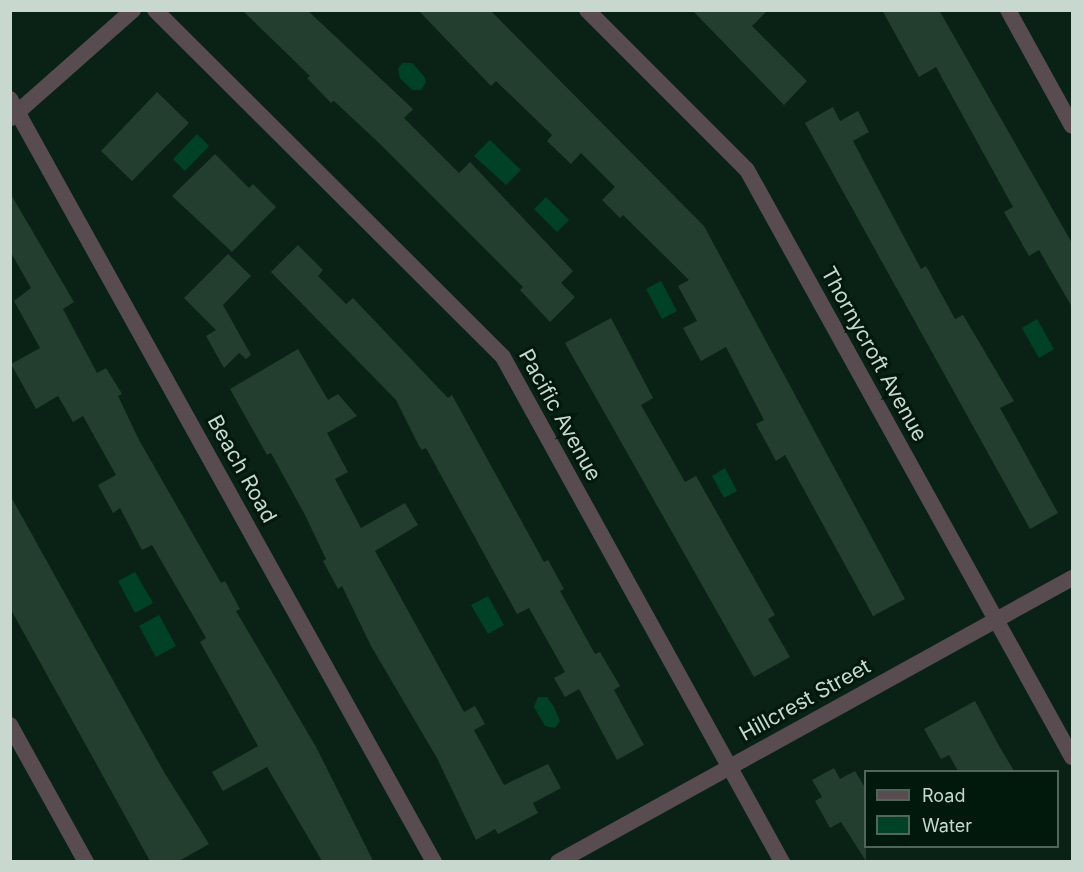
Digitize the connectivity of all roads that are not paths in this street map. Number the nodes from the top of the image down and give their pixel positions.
1 (133, 10) edge
2 (155, 10) edge
3 (587, 10) edge
4 (1008, 10) edge
5 (13, 110) edge
6 (1072, 126) edge
7 (1072, 578) edge
8 (996, 620) junction
9 (10, 725) edge
10 (1072, 757) edge
11 (729, 767) junction
12 (86, 861) edge
13 (434, 861) edge
14 (558, 861) edge
15 (782, 861) edge

1 - 5 street
2 - 11 street, Pacific Avenue
3 - 8 street, Thornycroft Avenue
4 - 6 street
5 - 13 street, Beach Road
7 - 8 street, Hillcrest Street
8 - 10 street, Thornycroft Avenue
8 - 11 street, Hillcrest Street
9 - 12 street
11 - 14 street, Hillcrest Street
11 - 15 street, Pacific Avenue

